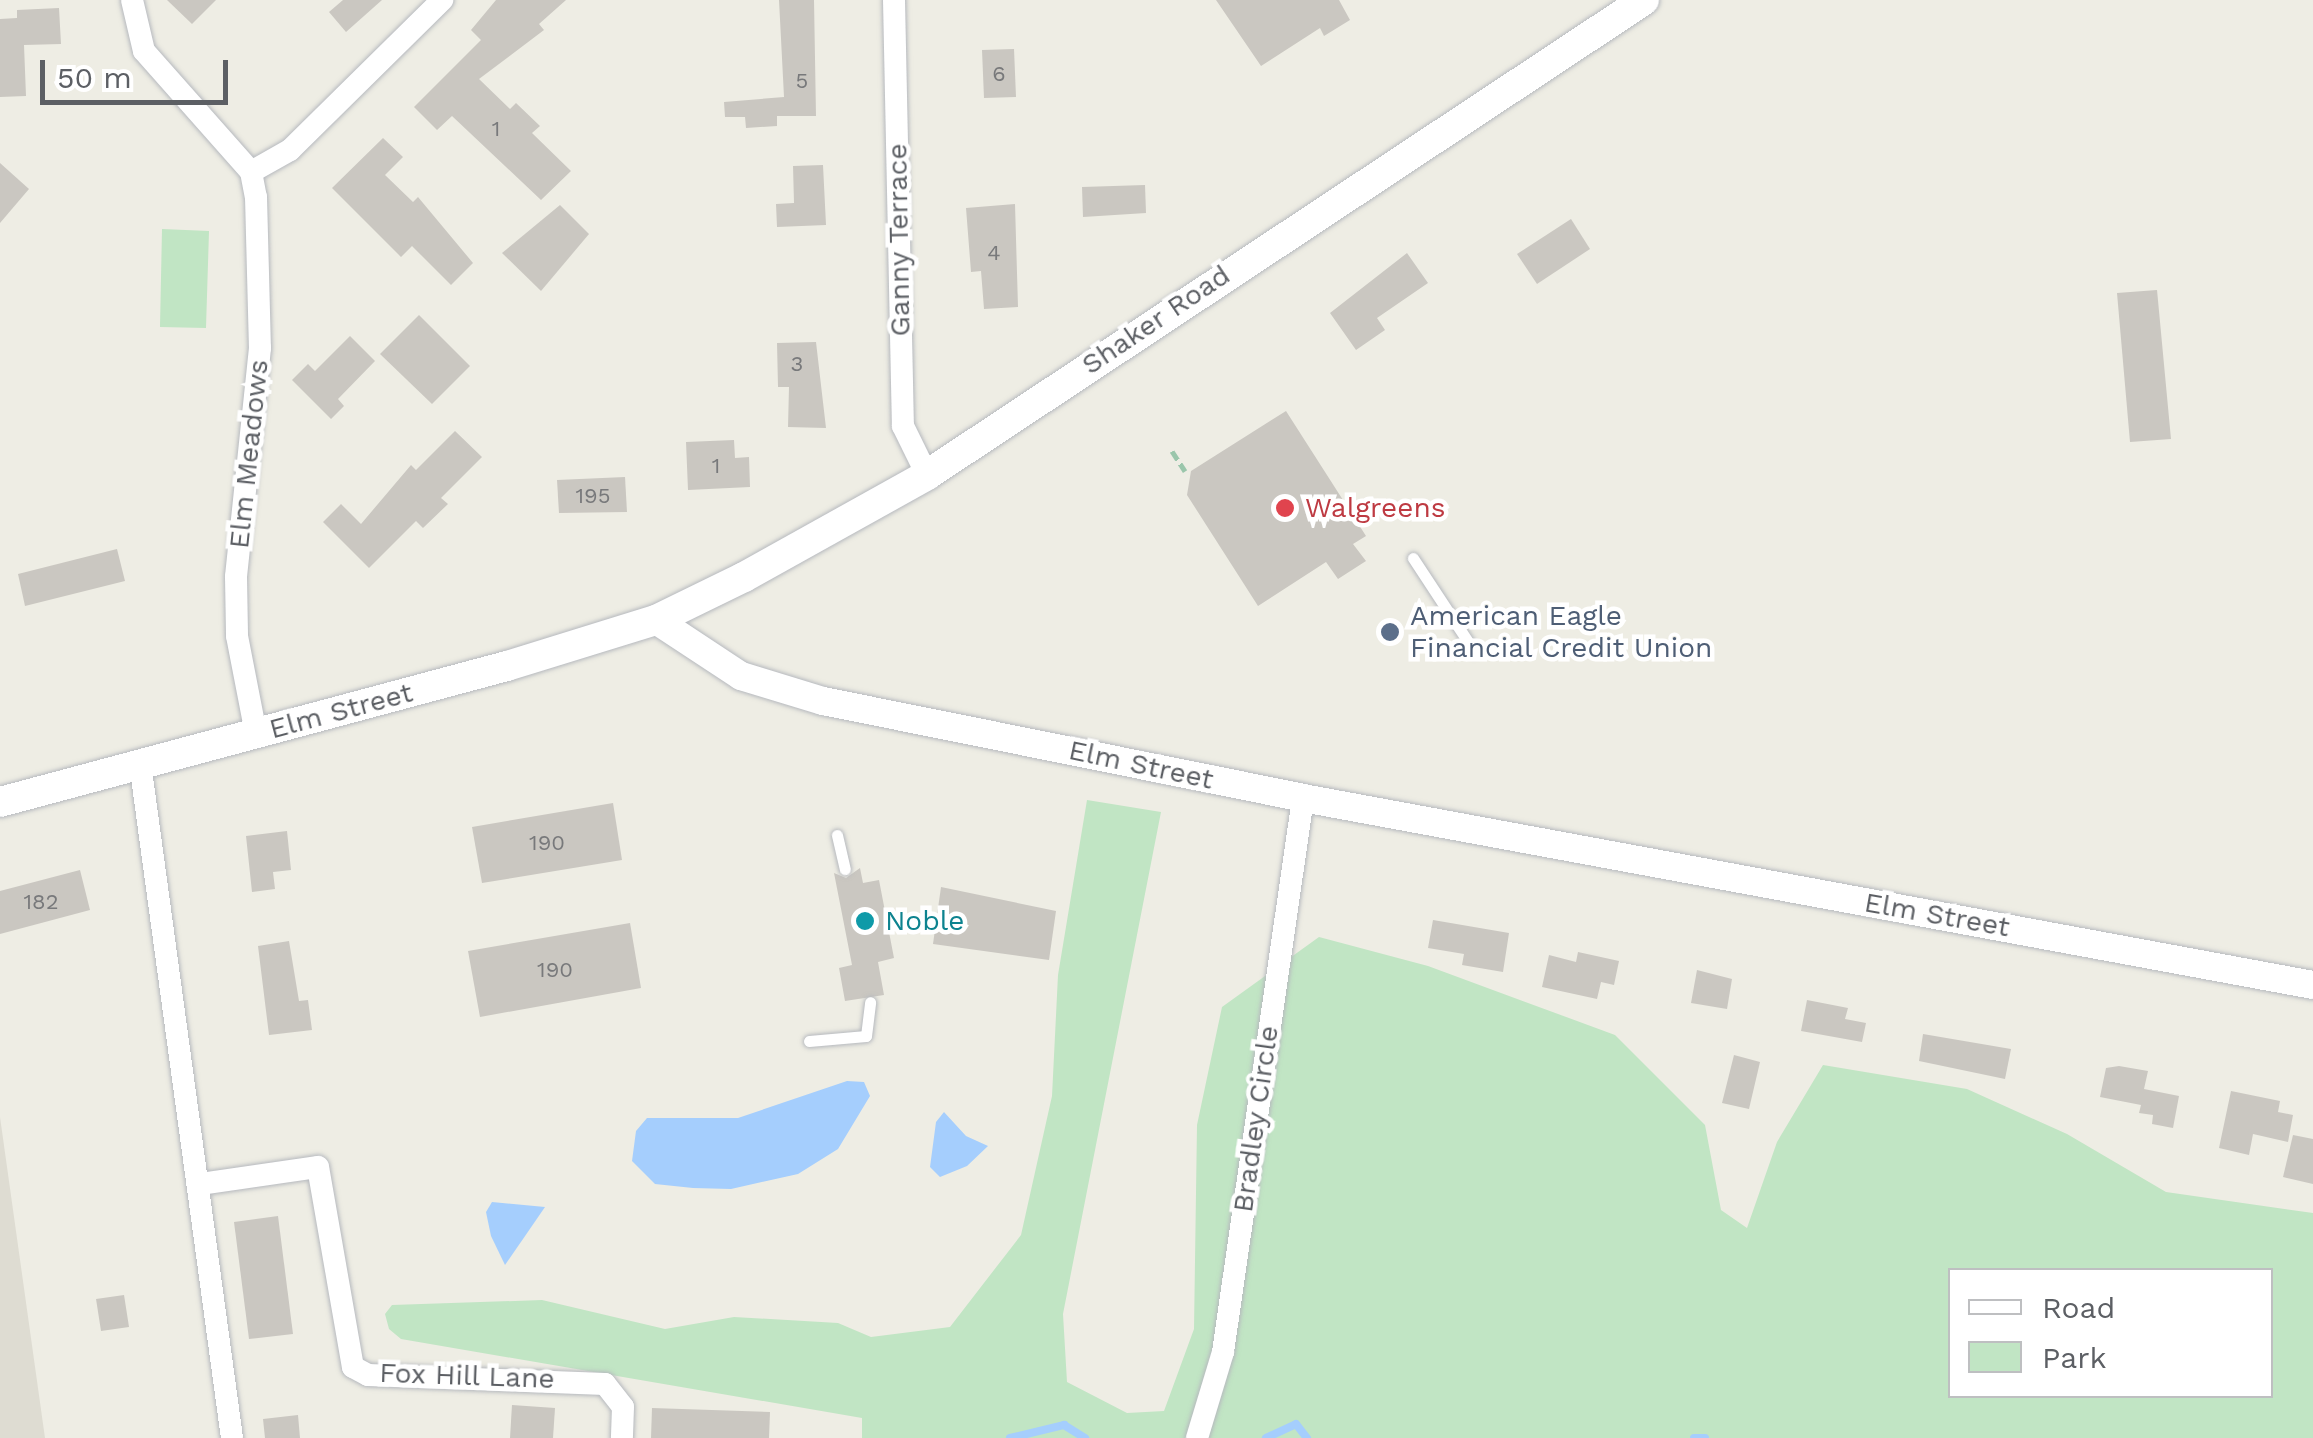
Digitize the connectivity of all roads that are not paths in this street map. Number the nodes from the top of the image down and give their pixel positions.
1 (132, 0) edge
2 (442, 0) edge
3 (894, 0) edge
4 (1644, 0) edge
5 (252, 172) junction
6 (927, 475) junction
7 (1413, 558) dead end
8 (656, 620) junction
9 (1474, 651) dead end
10 (256, 734) junction
11 (140, 764) junction
12 (1303, 798) junction
13 (0, 802) edge
14 (837, 835) dead end
15 (845, 868) dead end
16 (2313, 985) edge
17 (870, 1002) dead end
18 (809, 1041) dead end
19 (200, 1184) junction
20 (232, 1438) edge
21 (622, 1438) edge
22 (1197, 1438) edge

1 - 5 street
2 - 5 street
3 - 6 street, Ganny Terrace
4 - 6 main road, Shaker Road
5 - 10 street, Elm Meadows
6 - 8 main road, Shaker Road
7 - 9 lane
8 - 10 main road, Elm Street
8 - 12 street, Elm Street
10 - 11 main road, Elm Street
11 - 13 main road, Elm Street
11 - 19 street
12 - 16 street, Elm Street
12 - 22 street, Bradley Circle
14 - 15 lane
17 - 18 lane
19 - 20 street
19 - 21 street, Fox Hill Lane

